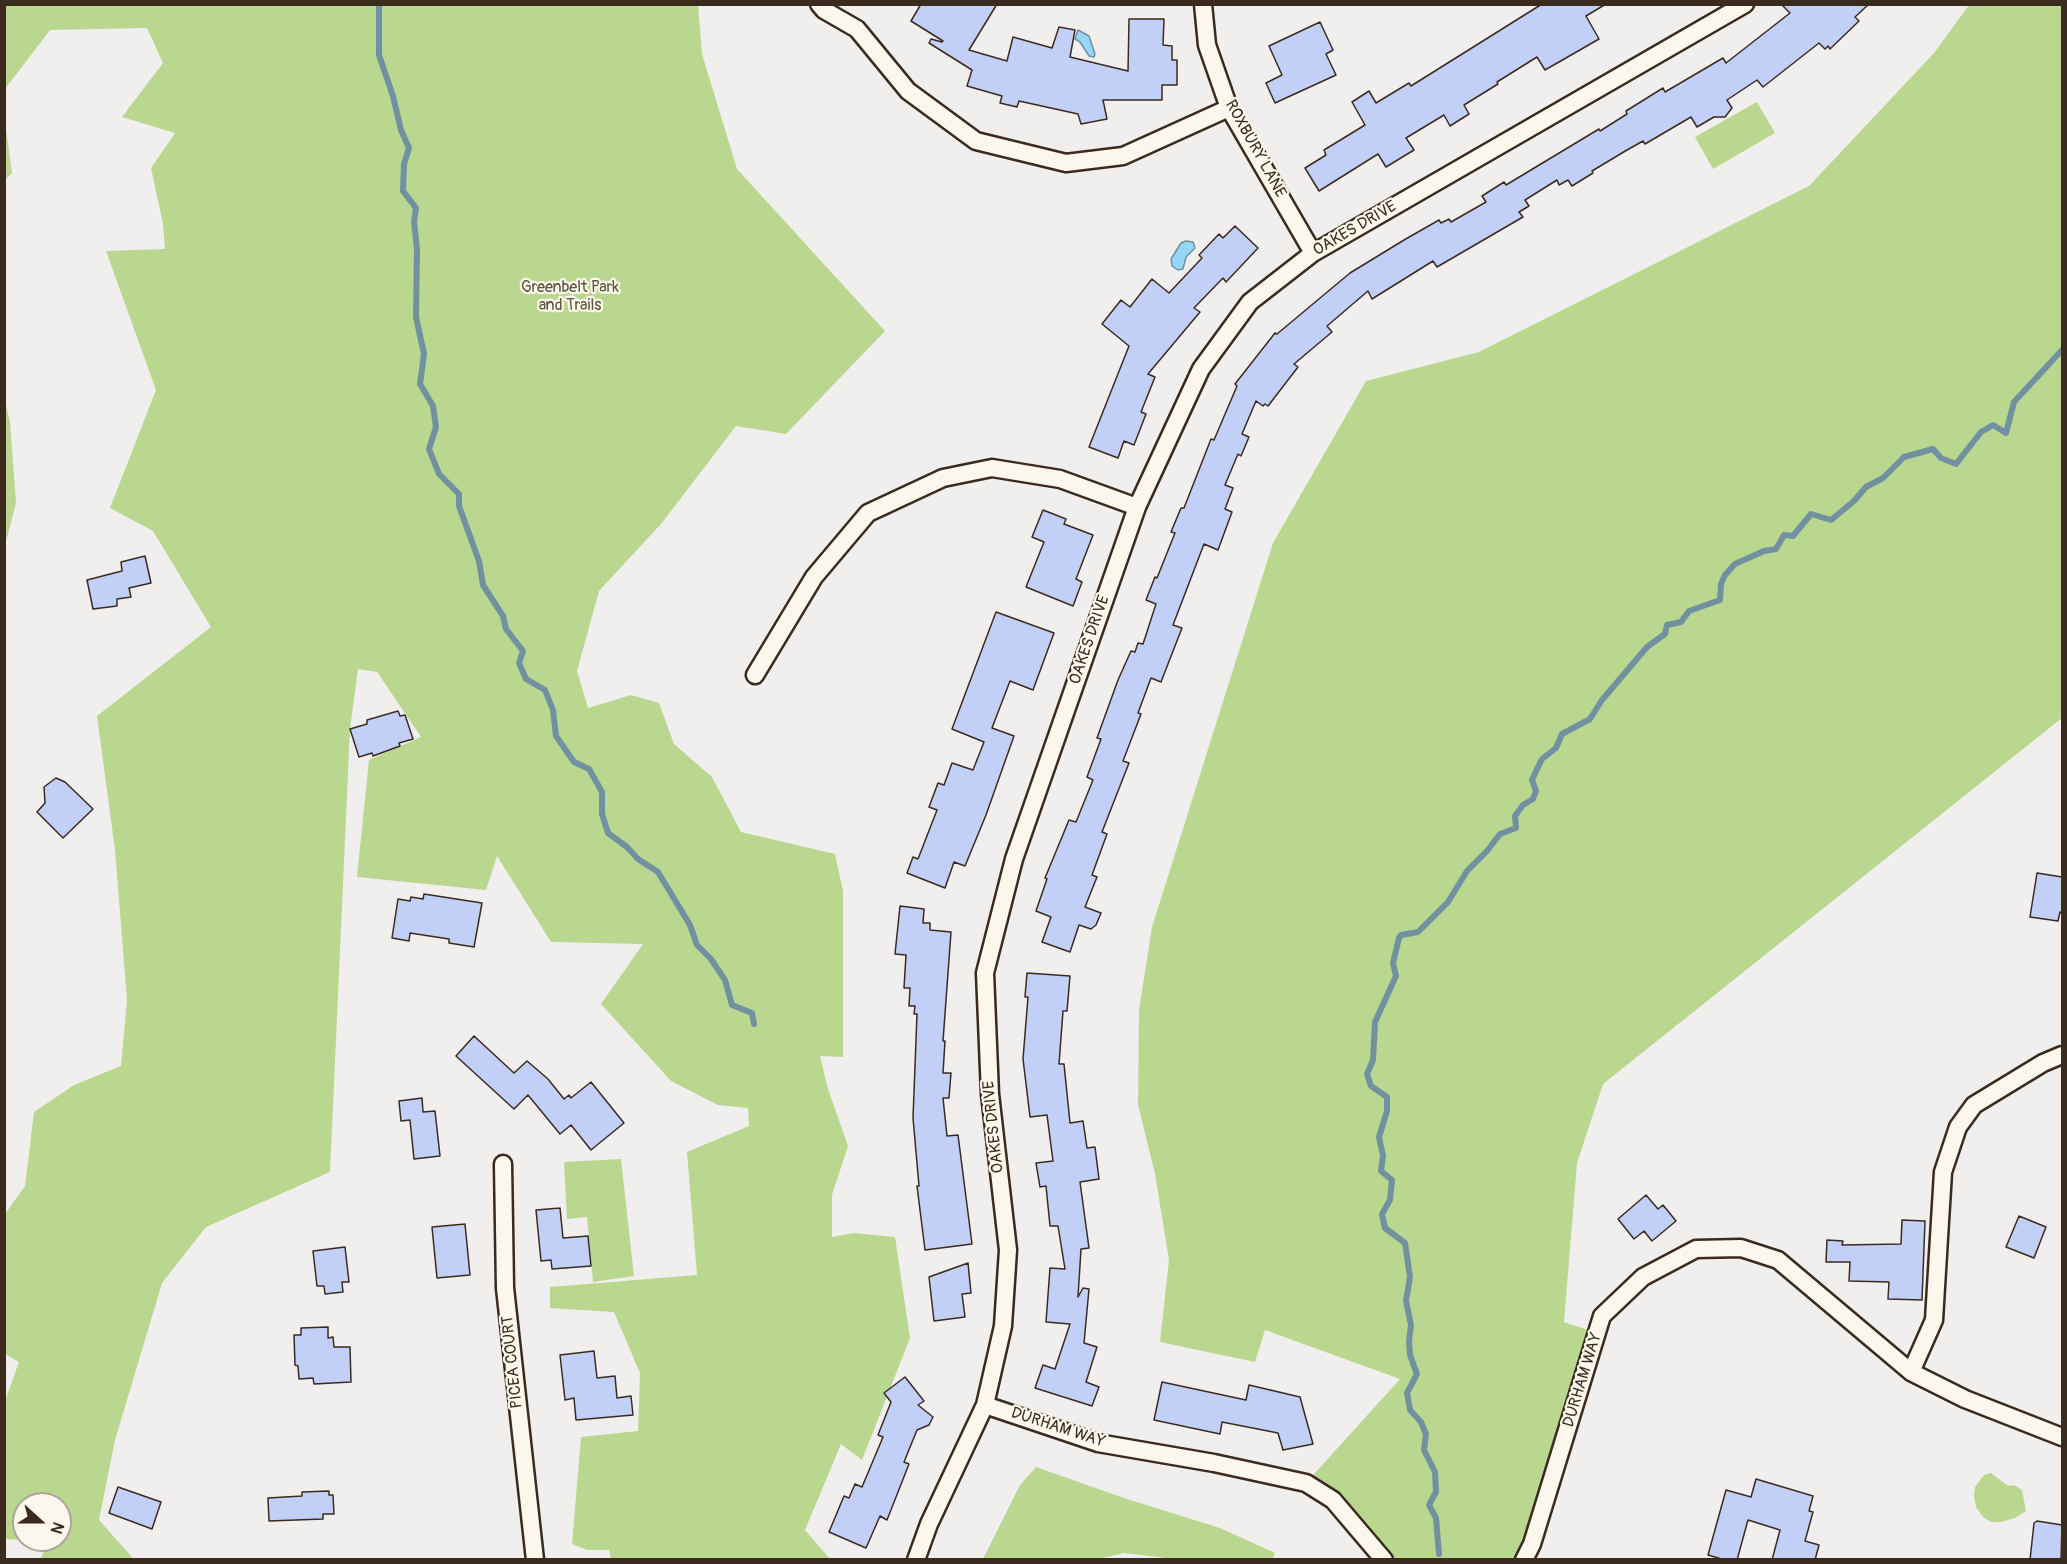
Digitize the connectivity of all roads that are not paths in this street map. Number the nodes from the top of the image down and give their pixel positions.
1 (819, 4) edge
2 (1203, 4) edge
3 (1745, 4) edge
4 (1229, 108) junction
5 (1313, 253) junction
6 (1137, 507) junction
7 (755, 675) dead end
8 (2062, 1055) edge
9 (502, 1164) dead end
10 (1911, 1372) junction
11 (985, 1405) junction
12 (2062, 1437) edge
13 (535, 1560) edge
14 (916, 1560) edge
15 (1384, 1560) edge
16 (1524, 1560) edge

1 - 4 street
2 - 4 street, ROXBURY LANE
3 - 5 street, OAKES DRIVE
4 - 5 street, ROXBURY LANE
5 - 6 street, OAKES DRIVE
6 - 7 street
6 - 11 street, OAKES DRIVE
8 - 10 street
9 - 13 street, PICEA COURT
10 - 12 street, DURHAM WAY
10 - 16 street, DURHAM WAY
11 - 14 street, OAKES DRIVE
11 - 15 street, DURHAM WAY

